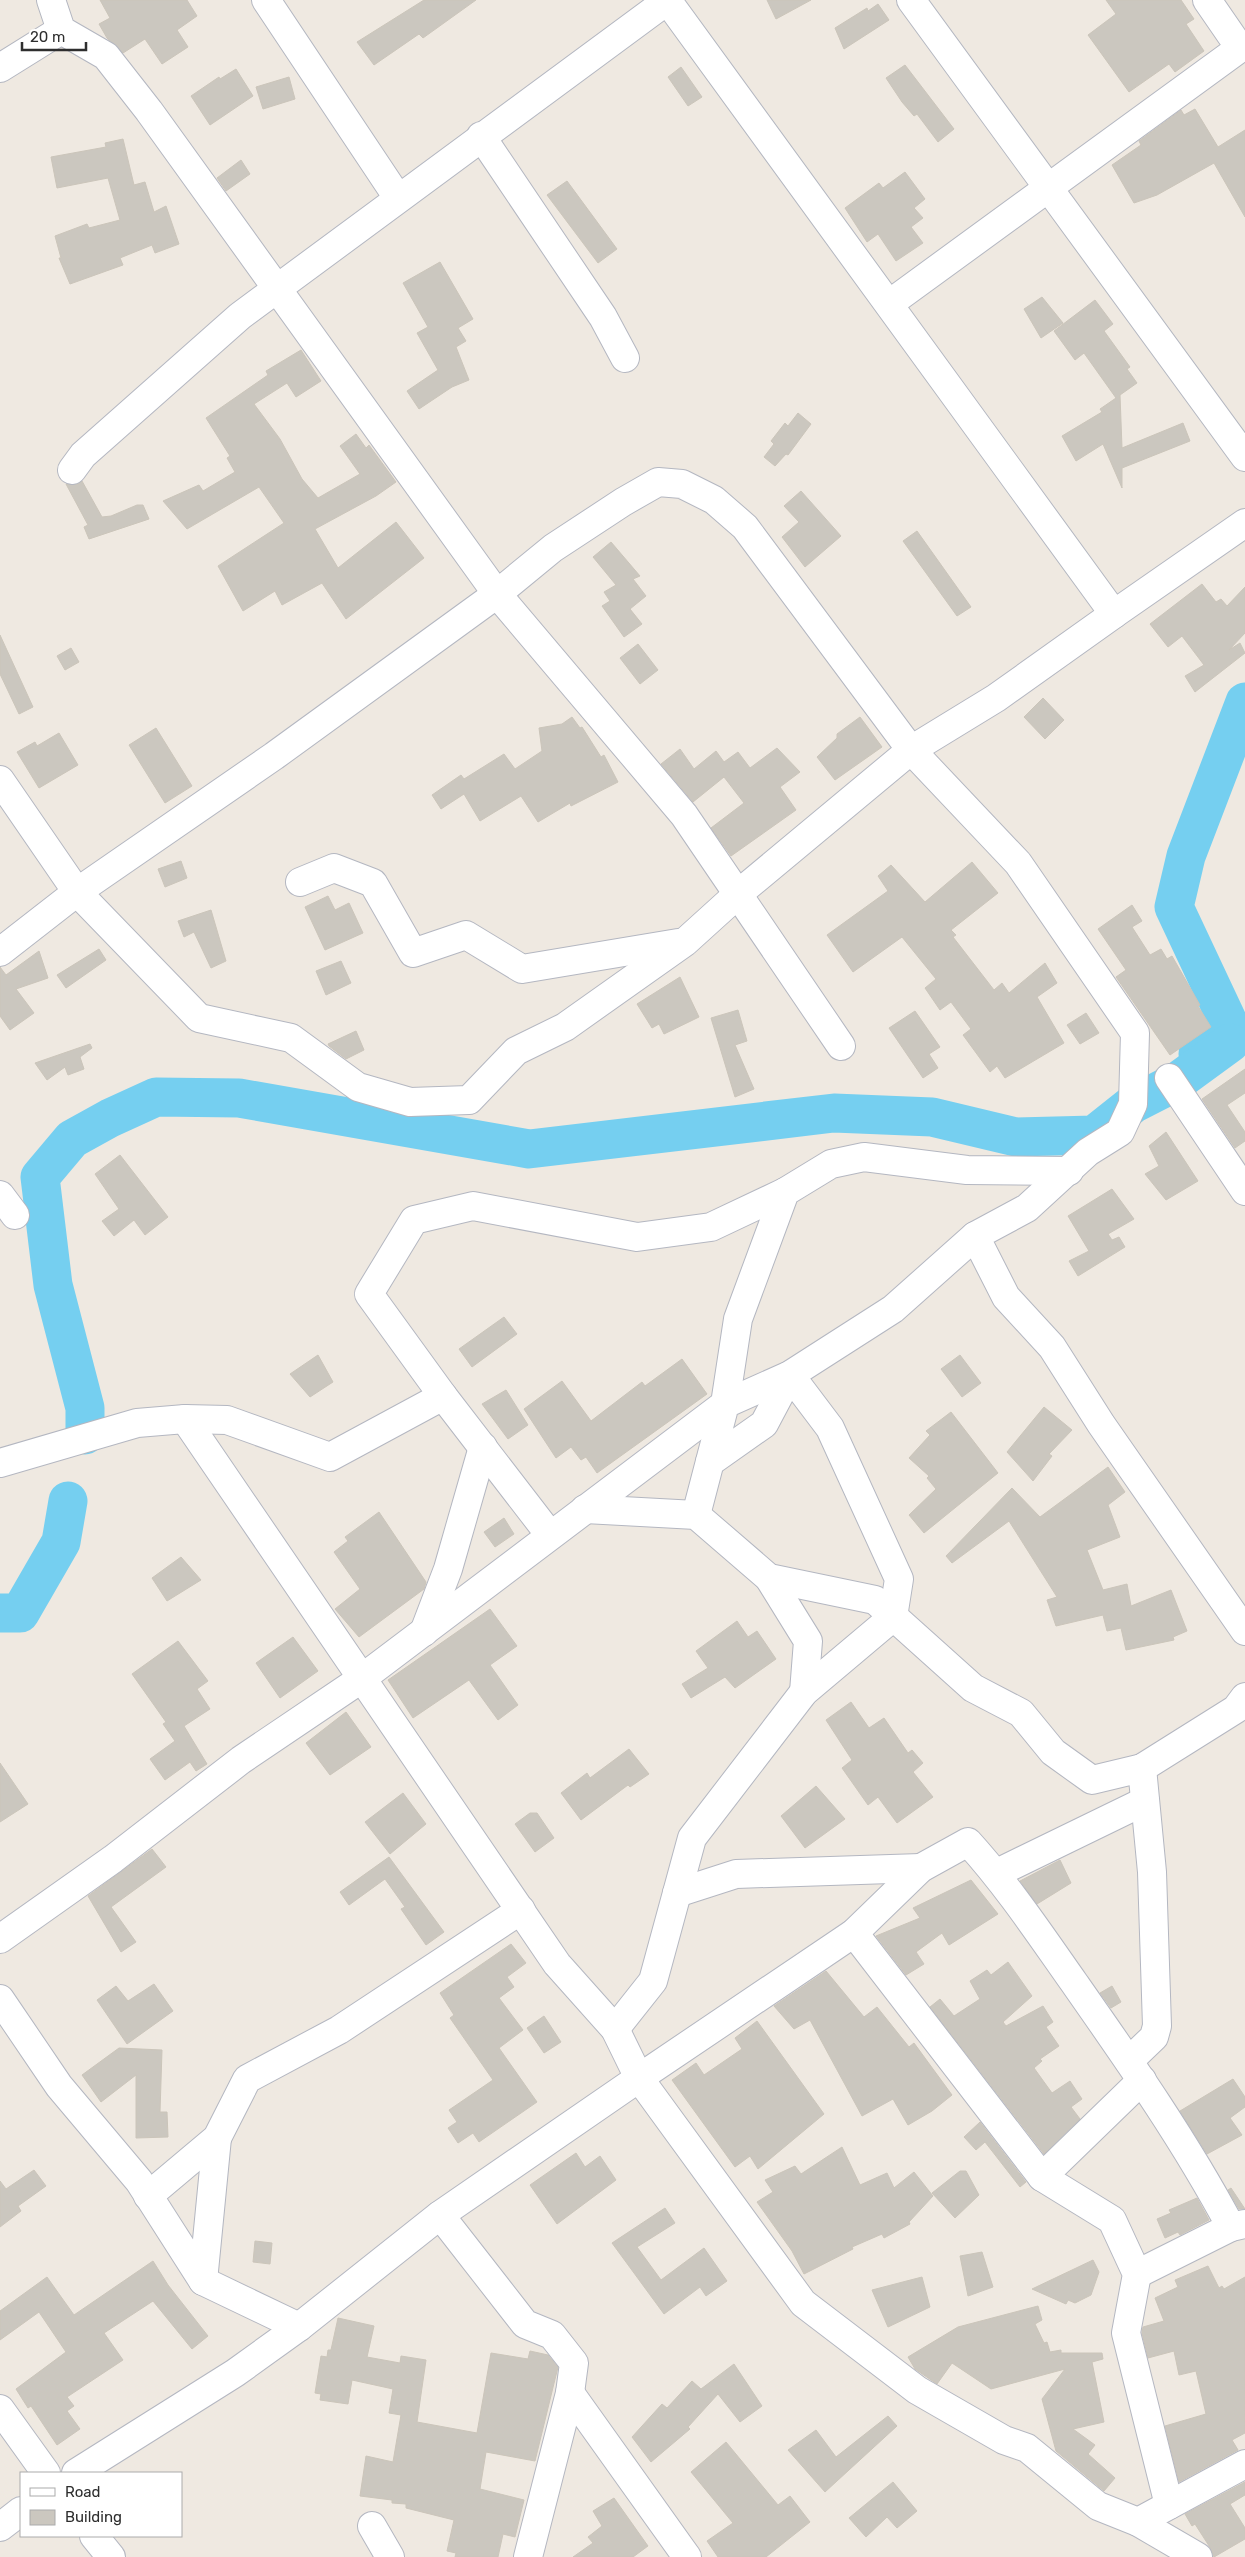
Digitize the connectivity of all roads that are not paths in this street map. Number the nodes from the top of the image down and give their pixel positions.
1 (51, 0) edge
2 (266, 0) edge
3 (667, 0) edge
4 (911, 0) edge
5 (1207, 0) edge
6 (61, 30) junction
7 (1243, 49) edge
8 (0, 68) edge
9 (481, 136) junction
10 (1049, 187) junction
11 (398, 198) junction
12 (277, 289) junction
13 (889, 304) junction
14 (626, 358) dead end
15 (1245, 457) edge
16 (72, 470) dead end
17 (1245, 523) edge
18 (497, 594) junction
19 (1114, 614) junction
20 (911, 750) junction
21 (0, 780) edge
22 (300, 882) dead end
23 (77, 892) junction
24 (738, 894) junction
25 (685, 942) junction
26 (0, 952) edge
27 (841, 1046) dead end
28 (1169, 1078) dead end
29 (1069, 1171) junction
30 (1245, 1191) edge
31 (785, 1192) junction
32 (975, 1236) junction
33 (790, 1375) junction
34 (443, 1396) junction
35 (725, 1404) junction
36 (185, 1419) junction
37 (482, 1447) junction
38 (710, 1462) junction
39 (0, 1463) edge
40 (585, 1509) junction
41 (696, 1515) junction
42 (550, 1535) junction
43 (769, 1578) junction
44 (893, 1617) junction
45 (1245, 1631) edge
46 (424, 1632) junction
47 (362, 1679) junction
48 (804, 1692) junction
49 (1245, 1697) edge
50 (1142, 1768) junction
51 (1146, 1801) junction
52 (921, 1868) junction
53 (997, 1873) junction
54 (677, 1894) junction
55 (521, 1910) junction
56 (854, 1933) junction
57 (0, 1939) edge
58 (0, 1999) edge
59 (615, 2029) junction
60 (1135, 2070) junction
61 (639, 2078) junction
62 (217, 2138) junction
63 (1042, 2178) junction
64 (148, 2196) junction
65 (440, 2215) junction
66 (1238, 2225) edge
67 (1137, 2274) junction
68 (203, 2281) junction
69 (299, 2327) junction
70 (570, 2393) junction
71 (0, 2408) edge
72 (1245, 2464) edge
73 (45, 2472) edge
74 (78, 2472) edge
75 (1169, 2506) junction
76 (20, 2512) edge
77 (1138, 2522) junction
78 (372, 2526) dead end
79 (0, 2527) edge
80 (95, 2537) edge
81 (111, 2557) edge
82 (390, 2557) edge
83 (528, 2557) edge
84 (687, 2557) edge
85 (1198, 2557) edge

1 - 6 street
2 - 11 street
3 - 9 street
3 - 13 street
4 - 10 street
5 - 7 street
6 - 8 street
6 - 12 street
7 - 10 street
9 - 11 street
9 - 14 street
10 - 13 street
10 - 15 street
11 - 12 street
12 - 16 street
12 - 18 street
13 - 19 street
17 - 19 street
18 - 20 street
18 - 23 street
18 - 24 street
19 - 20 street
20 - 24 street
20 - 29 street
21 - 23 street
22 - 25 street
23 - 25 street
23 - 26 street
24 - 25 street
24 - 27 street
28 - 30 street
29 - 31 street
29 - 32 street
31 - 34 street
31 - 35 street
32 - 33 street
32 - 45 street
33 - 35 street
33 - 38 street
33 - 44 street
34 - 36 street
34 - 37 street
35 - 38 street
35 - 40 street
36 - 39 street
36 - 47 street
37 - 42 street
37 - 46 street
38 - 41 street
40 - 41 street
40 - 42 street
41 - 43 street
42 - 46 street
43 - 44 street
43 - 48 street
44 - 48 street
44 - 50 street
46 - 47 street
47 - 55 street
47 - 57 street
48 - 54 street
49 - 50 street
50 - 51 street
51 - 53 street
51 - 60 street
52 - 53 street
52 - 54 street
52 - 56 street
53 - 60 street
54 - 59 street
55 - 59 street
55 - 62 street
56 - 61 street
56 - 63 street
58 - 64 street
59 - 61 street
60 - 63 street
60 - 66 street
61 - 65 street
61 - 77 street
62 - 64 street
62 - 68 street
63 - 67 street
64 - 68 street
65 - 69 street
65 - 70 street
66 - 67 street
67 - 75 street
68 - 69 street
69 - 74 street
70 - 83 street
70 - 84 street
71 - 73 street
72 - 75 street
75 - 77 street
76 - 79 street
77 - 85 street
78 - 82 street
80 - 81 street

